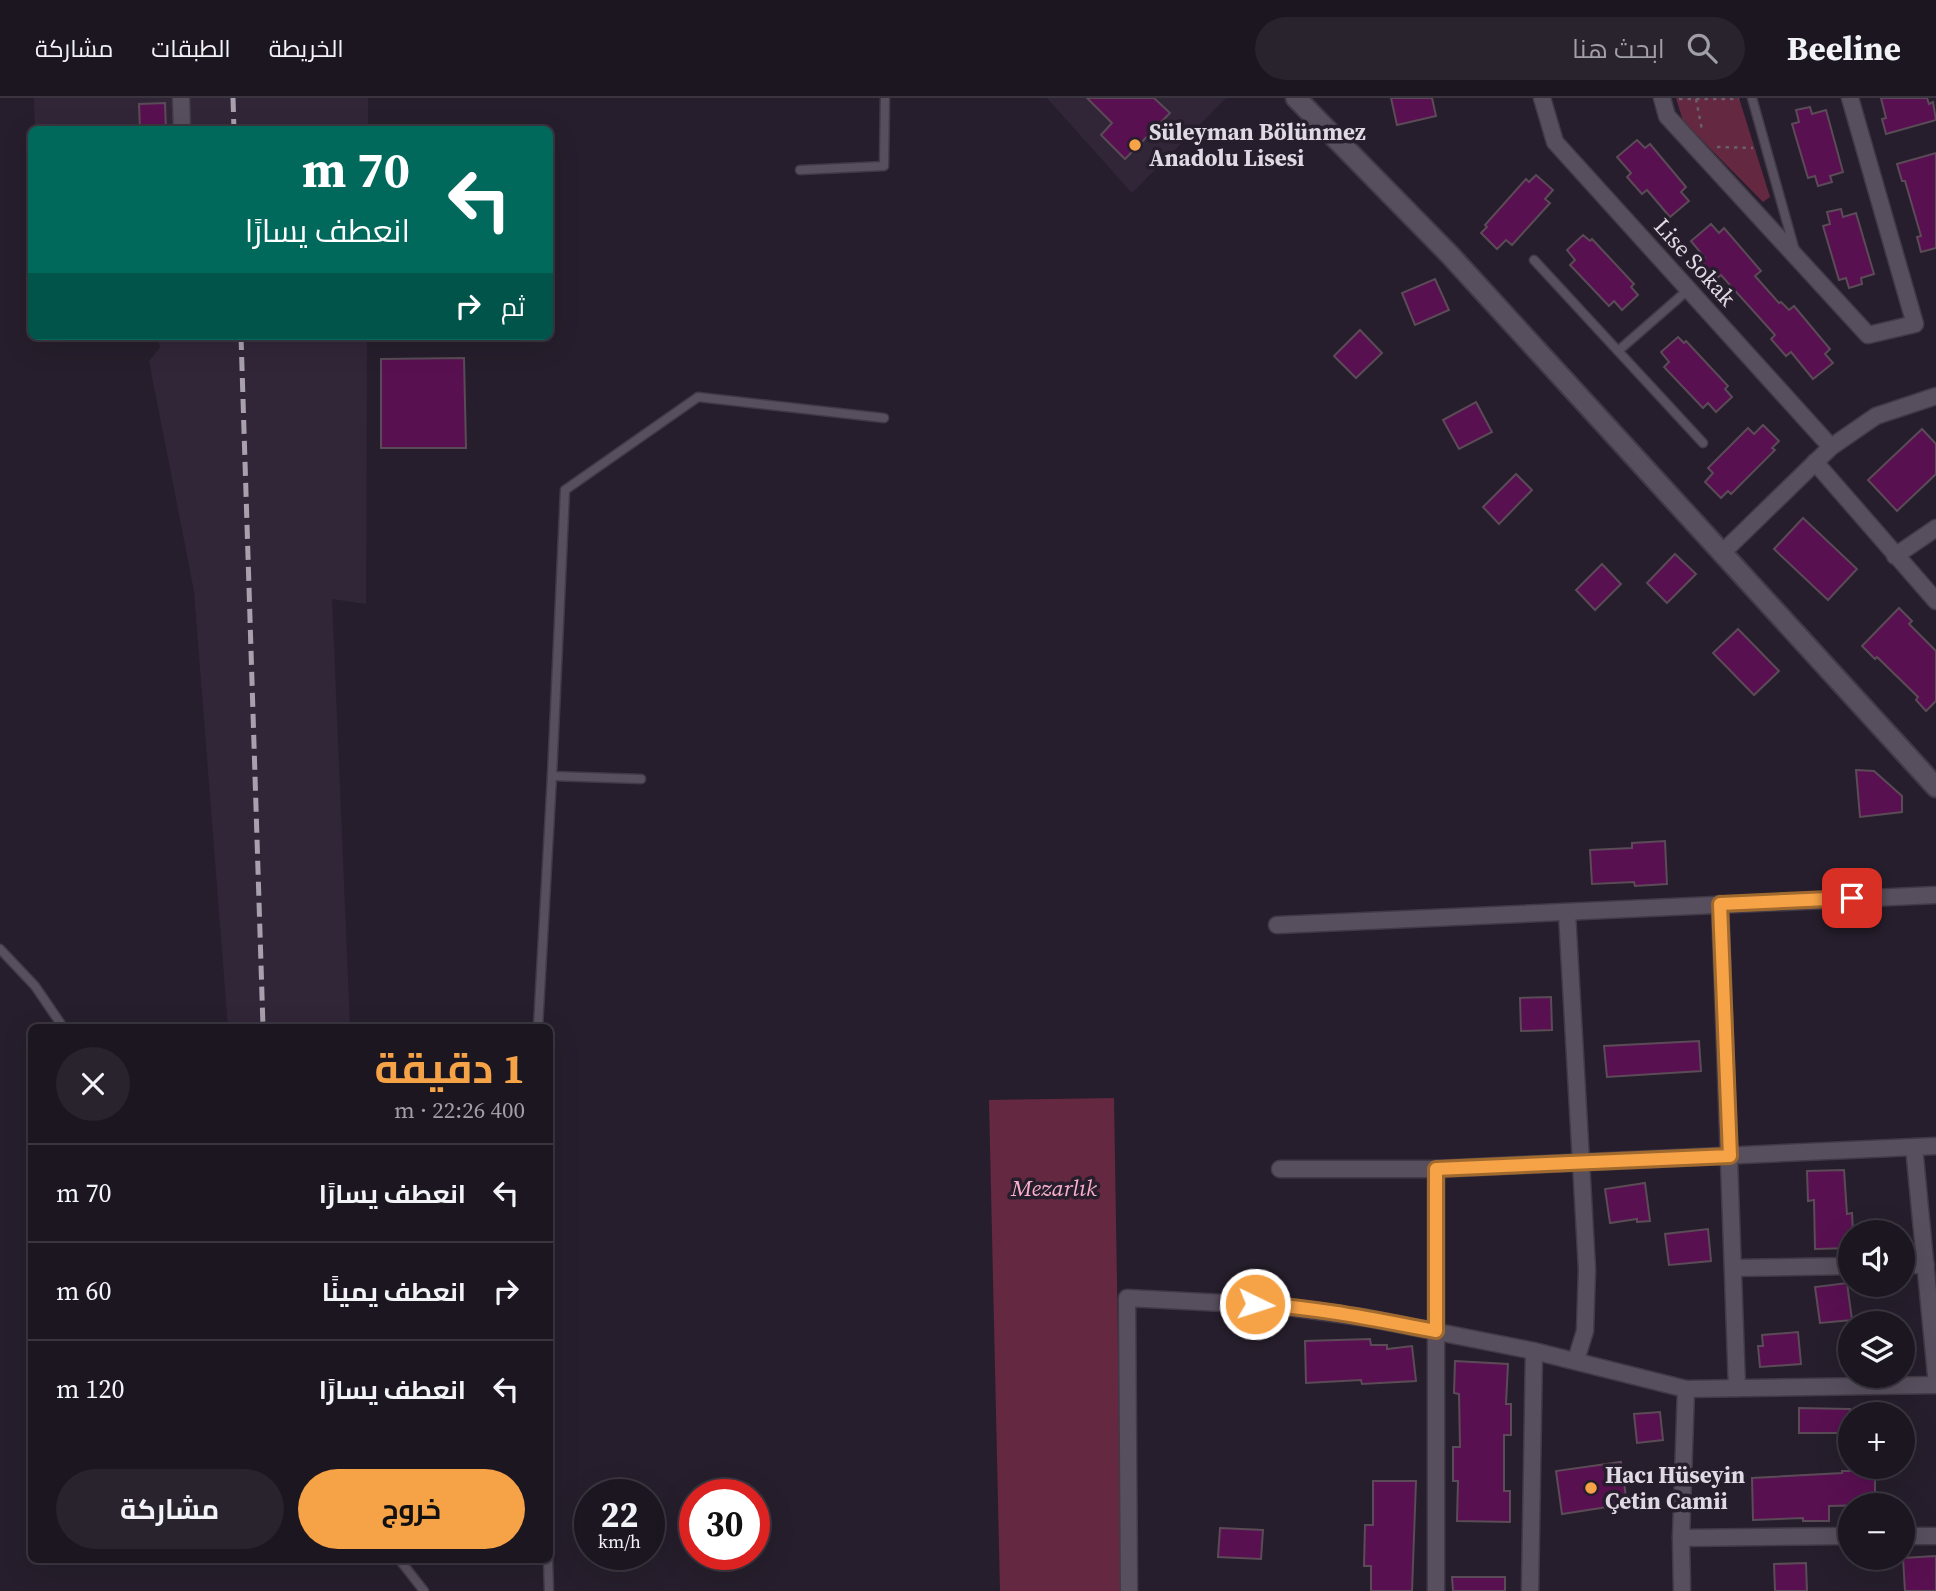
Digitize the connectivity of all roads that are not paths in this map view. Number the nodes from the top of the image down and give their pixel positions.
1 (181, 98) edge
2 (885, 98) edge
3 (1296, 98) edge
4 (1542, 98) edge
5 (1662, 98) edge
6 (1850, 98) edge
7 (1752, 99) edge
8 (182, 126) edge
9 (800, 170) dead end
10 (1797, 257) junction
11 (1534, 260) dead end
12 (1689, 289) junction
13 (1618, 351) junction
14 (1936, 396) edge
15 (884, 418) dead end
16 (1703, 443) dead end
17 (1831, 447) junction
18 (1815, 462) junction
19 (1936, 528) edge
20 (1721, 554) junction
21 (1895, 556) junction
22 (1936, 601) edge
23 (552, 776) junction
24 (641, 779) dead end
25 (1936, 787) edge
26 (1936, 895) edge
27 (1720, 904) junction
28 (1567, 913) junction
29 (1277, 925) dead end
30 (0, 949) edge
31 (61, 1024) edge
32 (538, 1024) edge
33 (1936, 1146) edge
34 (1914, 1147) junction
35 (1730, 1156) junction
36 (1582, 1164) junction
37 (1280, 1169) dead end
38 (1436, 1169) junction
39 (1915, 1265) edge
40 (1926, 1265) junction
41 (1838, 1266) edge
42 (1733, 1268) junction
43 (1436, 1331) junction
44 (1534, 1351) junction
45 (1576, 1360) junction
46 (1936, 1375) edge
47 (1936, 1385) edge
48 (1737, 1388) junction
49 (1686, 1389) junction
50 (1838, 1536) edge
51 (1915, 1536) edge
52 (1936, 1536) edge
53 (1681, 1538) junction
54 (402, 1563) edge
55 (548, 1563) edge
56 (424, 1591) edge
57 (549, 1591) edge
58 (1129, 1591) edge
59 (1436, 1591) edge
60 (1530, 1591) edge
61 (1682, 1591) edge

1 - 8 street
2 - 9 lane
3 - 20 street
4 - 12 street, Lise Sokak
5 - 10 street
6 - 10 street
7 - 10 lane
11 - 13 lane
12 - 13 lane
12 - 17 street, Lise Sokak
13 - 16 lane
14 - 17 street
15 - 23 lane
17 - 18 street
18 - 20 street
18 - 21 street
19 - 21 street
20 - 25 street
21 - 22 street
23 - 24 lane
23 - 32 lane
26 - 27 street
27 - 28 street
27 - 35 street
28 - 29 street
28 - 36 street
30 - 31 lane
33 - 34 street
34 - 35 street
34 - 40 street
35 - 36 street
35 - 42 street
36 - 38 street
36 - 45 street
37 - 38 street
38 - 43 street
39 - 40 street
40 - 46 street
41 - 42 street
42 - 48 street
43 - 44 street
43 - 58 street
43 - 59 street
44 - 45 street
44 - 60 street
45 - 49 street
47 - 48 street
48 - 49 street
49 - 53 street
50 - 53 street
51 - 52 street
53 - 61 street
54 - 56 lane
55 - 57 lane

